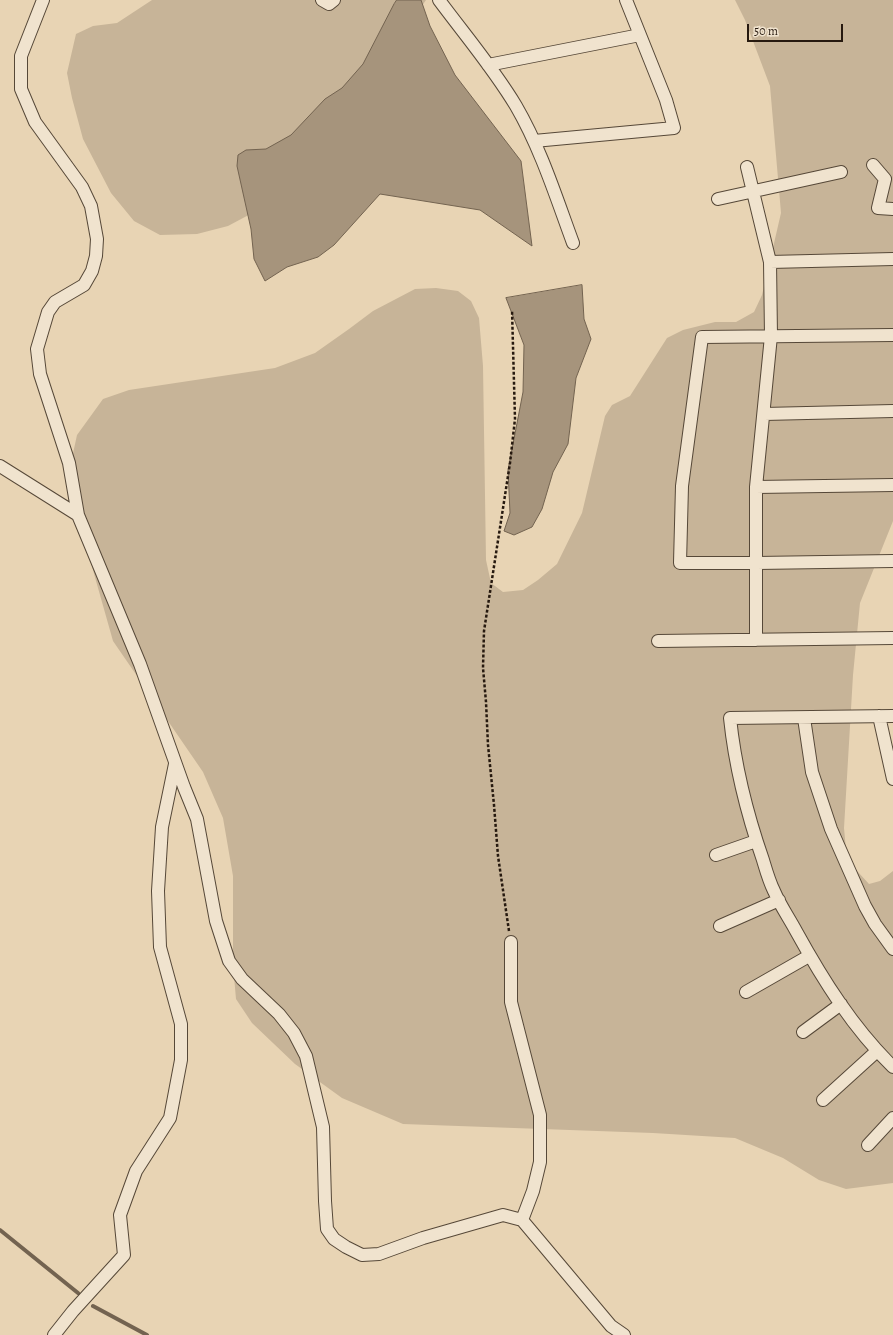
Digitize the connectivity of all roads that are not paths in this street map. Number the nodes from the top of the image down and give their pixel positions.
1 (43, 0) edge
2 (322, 0) edge
3 (334, 0) edge
4 (439, 0) edge
5 (626, 0) edge
6 (640, 34) junction
7 (488, 65) junction
8 (534, 141) junction
9 (873, 165) dead end
10 (747, 168) dead end
11 (841, 172) dead end
12 (752, 191) junction
13 (718, 199) dead end
14 (893, 209) edge
15 (573, 243) dead end
16 (893, 259) edge
17 (770, 262) junction
18 (893, 335) edge
19 (771, 336) junction
20 (893, 411) edge
21 (764, 414) junction
22 (0, 466) edge
23 (893, 485) edge
24 (756, 488) junction
25 (78, 515) junction
26 (893, 561) edge
27 (757, 563) junction
28 (893, 638) edge
29 (756, 640) junction
30 (658, 641) dead end
31 (880, 716) junction
32 (893, 716) edge
33 (804, 718) junction
34 (175, 763) junction
35 (893, 778) edge
36 (756, 842) junction
37 (716, 855) dead end
38 (779, 900) junction
39 (720, 926) dead end
40 (511, 942) road end
41 (893, 949) edge
42 (809, 956) junction
43 (746, 992) dead end
44 (841, 1004) junction
45 (803, 1032) dead end
46 (877, 1052) junction
47 (893, 1067) edge
48 (823, 1100) dead end
49 (893, 1118) edge
50 (868, 1145) dead end
51 (522, 1220) junction
52 (54, 1335) edge
53 (624, 1335) edge

1 - 25 street
2 - 3 street
4 - 7 street
5 - 6 street
6 - 7 street
6 - 8 street
7 - 8 street
8 - 15 street
9 - 14 street
10 - 12 street
11 - 12 street
12 - 13 street
12 - 17 street
16 - 17 street
17 - 19 street
18 - 19 street
19 - 21 street
19 - 27 street
20 - 21 street
21 - 24 street
22 - 25 street
23 - 24 street
24 - 27 street
25 - 34 street
26 - 27 street
27 - 29 street
28 - 29 street
29 - 30 street
31 - 32 street
31 - 33 street
31 - 35 street
33 - 36 street
33 - 41 street
34 - 51 street
34 - 52 street
36 - 37 street
36 - 38 street
38 - 39 street
38 - 42 street
40 - 51 street
42 - 43 street
42 - 44 street
44 - 45 street
44 - 46 street
46 - 47 street
46 - 48 street
49 - 50 street
51 - 53 street

